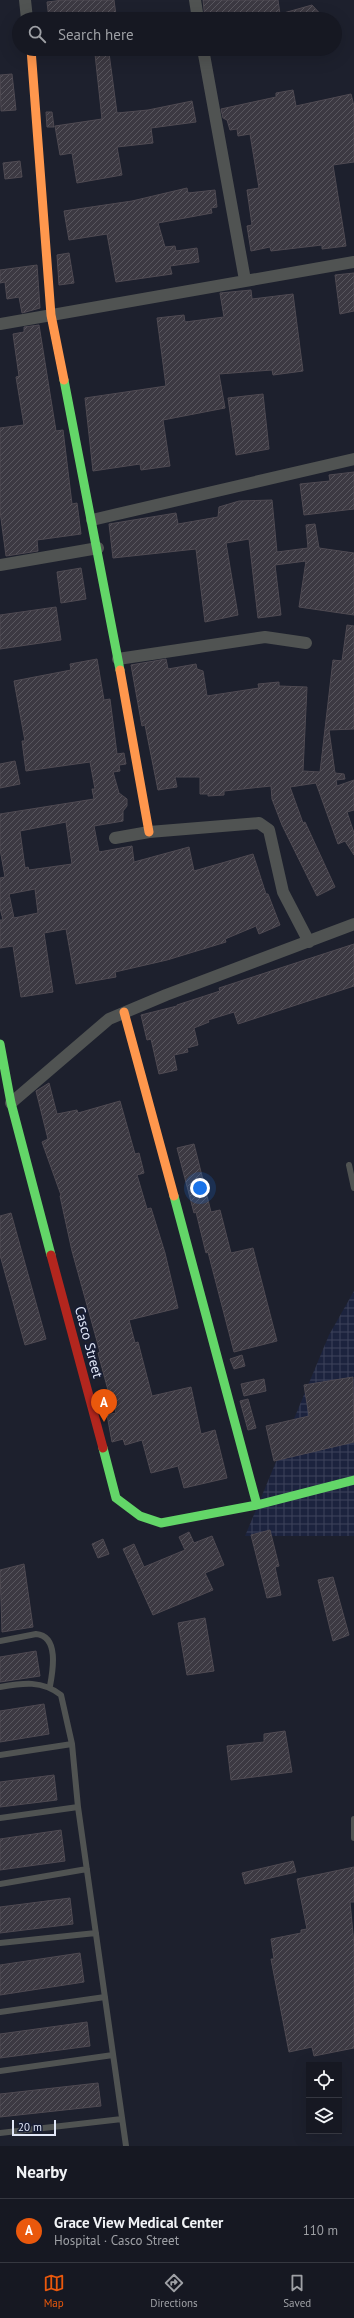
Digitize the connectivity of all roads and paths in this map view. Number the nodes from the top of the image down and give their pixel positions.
1 (25, 0) edge
2 (194, 0) edge
3 (26, 12) edge
4 (197, 12) edge
5 (32, 56) edge
6 (204, 56) edge
7 (354, 262) edge
8 (246, 280) junction
9 (51, 314) junction
10 (0, 324) edge
11 (354, 459) edge
12 (92, 520) junction
13 (98, 548) junction
14 (0, 565) edge
15 (306, 643) dead end
16 (118, 659) junction
17 (149, 832) junction
18 (115, 838) dead end
19 (354, 924) edge
20 (309, 942) junction
21 (124, 1012) junction
22 (0, 1044) edge
23 (11, 1102) junction
24 (349, 1165) dead end
25 (354, 1188) edge
26 (354, 1480) edge
27 (257, 1505) junction
28 (0, 1641) edge
29 (50, 1686) junction
30 (0, 1687) edge
31 (72, 1744) junction
32 (0, 1755) edge
33 (78, 1808) junction
34 (0, 1818) edge
35 (354, 1819) edge
36 (354, 1838) edge
37 (87, 1870) junction
38 (0, 1884) edge
39 (96, 1933) junction
40 (0, 1943) edge
41 (105, 1997) junction
42 (0, 2012) edge
43 (113, 2055) junction
44 (0, 2071) edge
45 (122, 2119) junction
46 (0, 2133) edge
47 (126, 2146) edge

1 - 3 street
2 - 4 street
5 - 9 street
6 - 8 street
7 - 8 street
8 - 9 street
9 - 10 street
9 - 12 street
11 - 12 street
12 - 13 street
13 - 14 street
13 - 16 street
15 - 16 street
16 - 17 street
17 - 18 street
17 - 20 street
19 - 20 street
20 - 21 street
21 - 23 street
21 - 27 street
22 - 23 street, Casco Street
23 - 27 street, Casco Street
24 - 25 lane
26 - 27 street, Casco Street
28 - 29 lane
29 - 30 lane
29 - 31 lane
31 - 32 lane
31 - 33 lane
33 - 34 lane
33 - 37 lane
35 - 36 lane
37 - 38 lane
37 - 39 lane
39 - 40 lane
39 - 41 lane
41 - 42 lane
41 - 43 lane
43 - 44 lane
43 - 45 lane
45 - 46 lane
45 - 47 lane

